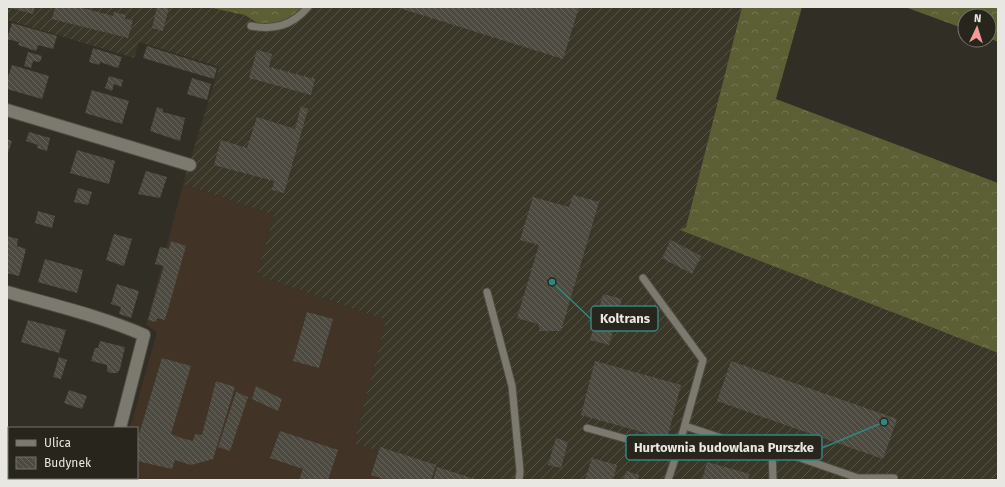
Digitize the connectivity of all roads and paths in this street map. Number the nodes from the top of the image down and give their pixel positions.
1 (308, 7) edge
2 (251, 26) dead end
3 (7, 110) edge
4 (190, 165) dead end
5 (643, 278) dead end
6 (7, 292) edge
7 (487, 292) dead end
8 (685, 426) junction
9 (120, 427) edge
10 (587, 428) dead end
11 (772, 450) junction
12 (677, 453) junction
13 (894, 478) dead end
14 (858, 479) edge
15 (519, 480) edge
16 (668, 480) edge
17 (773, 480) edge

1 - 2 lane
3 - 4 street
5 - 8 lane
6 - 9 street
7 - 15 lane
8 - 11 lane
8 - 12 lane
10 - 12 lane
11 - 14 lane
11 - 17 lane
12 - 16 lane
13 - 14 lane

